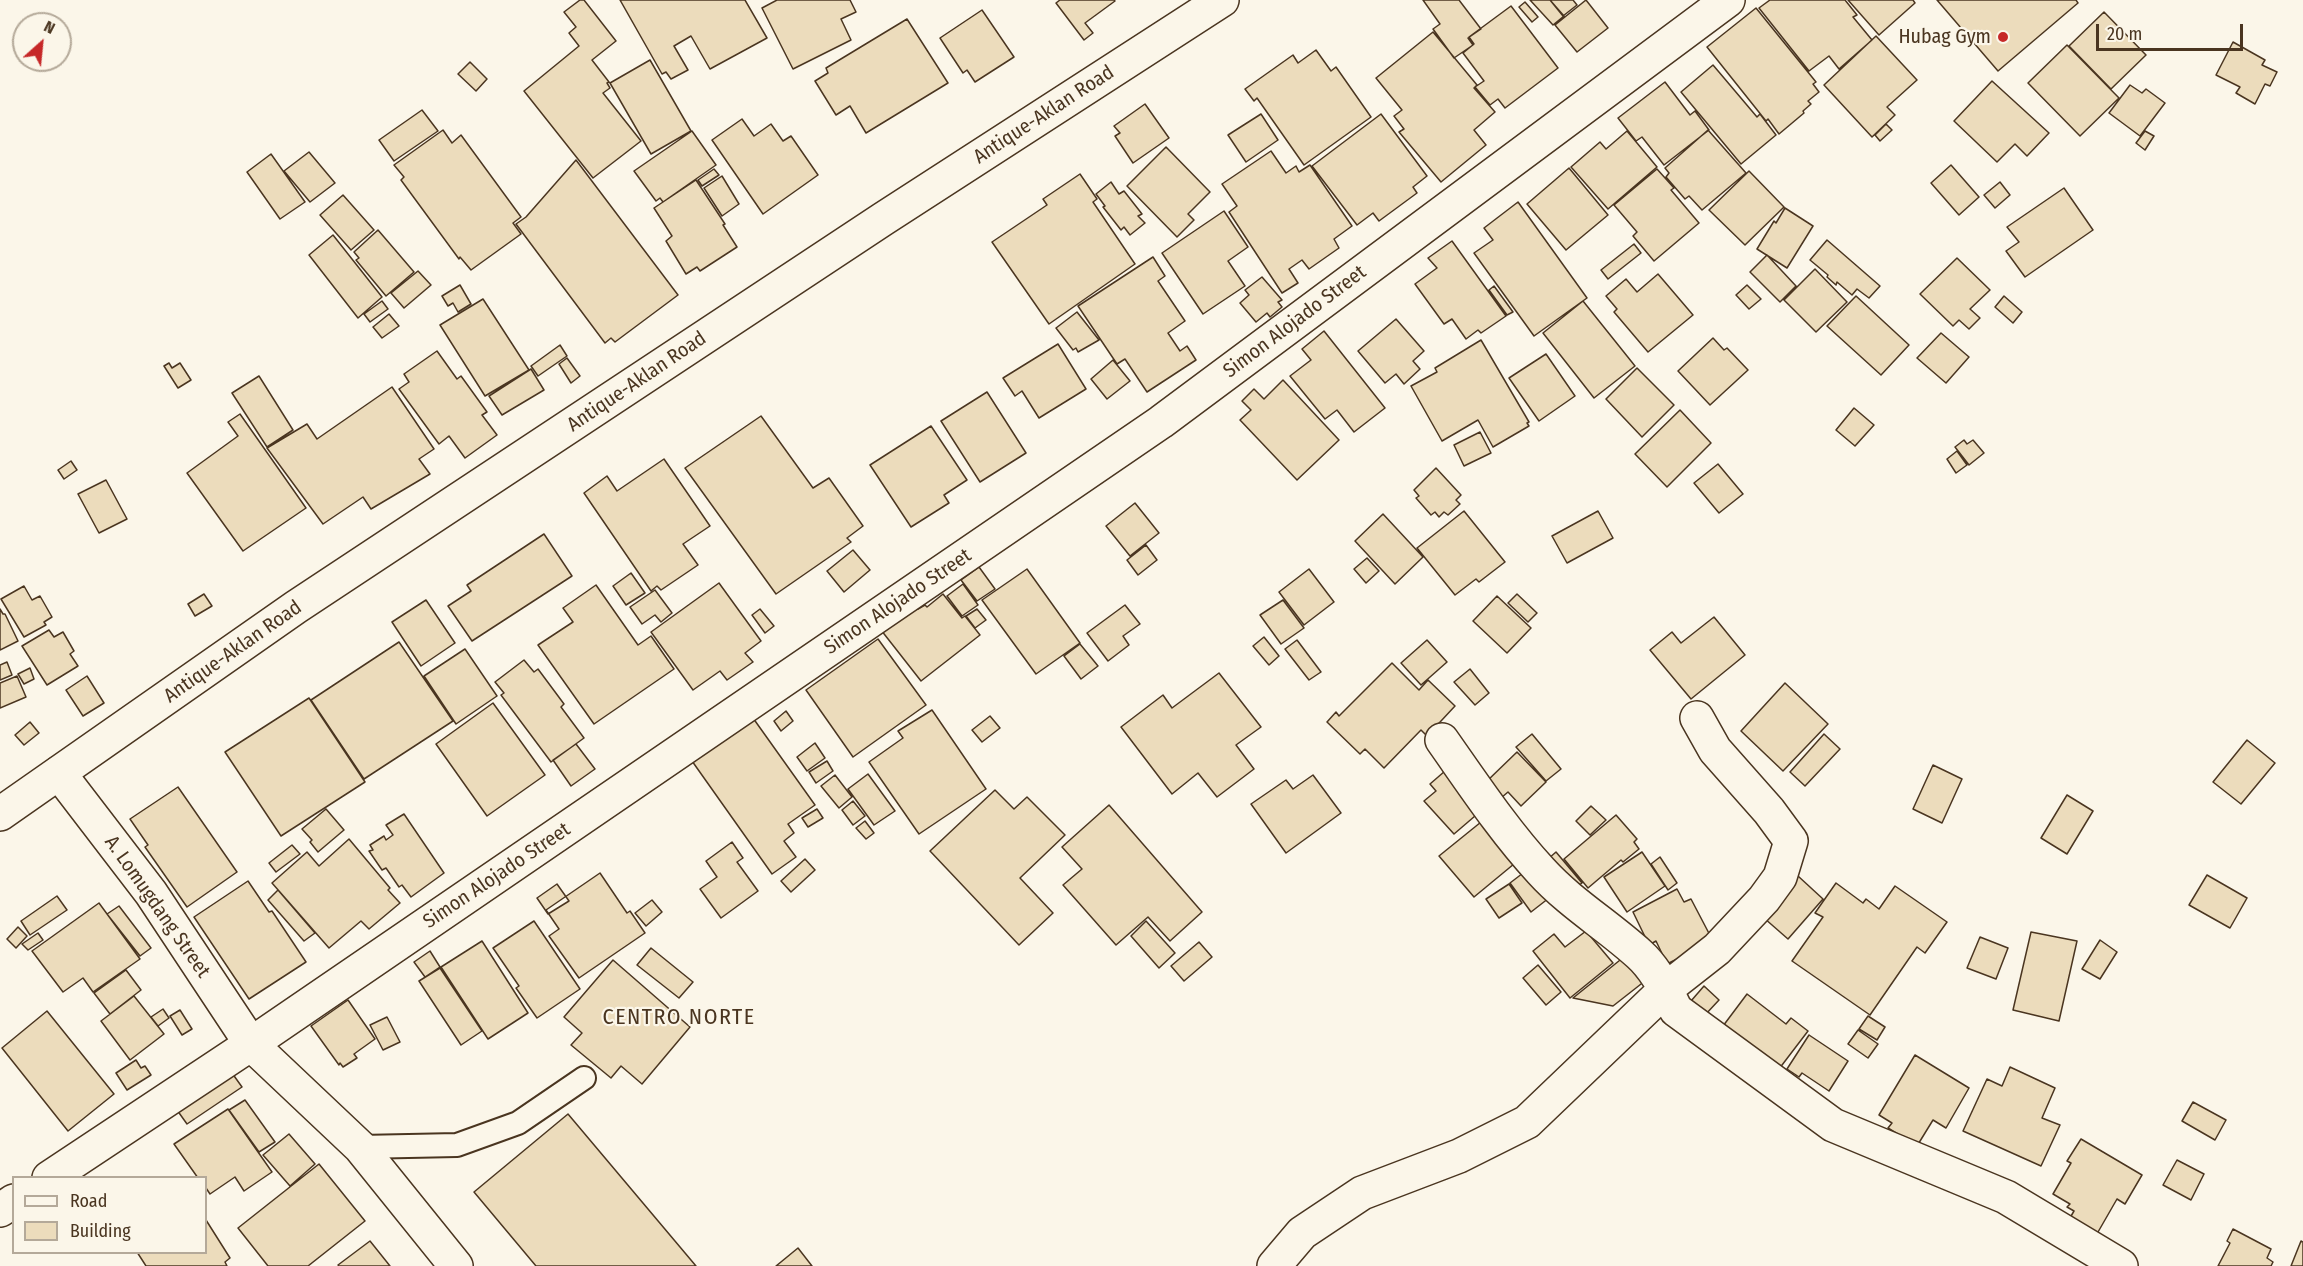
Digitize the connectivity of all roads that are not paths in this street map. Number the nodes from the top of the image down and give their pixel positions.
1 (1222, 0) edge
2 (1728, 0) edge
3 (1697, 718) dead end
4 (1442, 740) dead end
5 (59, 773) junction
6 (0, 814) edge
7 (1666, 989) junction
8 (251, 1044) junction
9 (584, 1078) dead end
10 (360, 1147) junction
11 (52, 1176) edge
12 (456, 1266) edge
13 (1274, 1266) edge
14 (2121, 1266) edge

1 - 5 street, Antique-Aklan Road
2 - 8 street, Simon Alojado Street
3 - 7 street
4 - 7 street
5 - 6 street, Antique-Aklan Road
5 - 8 street, A. Lomugdang Street
7 - 13 street
7 - 14 street
8 - 10 street, A. Lomugdang Street
8 - 11 street, Simon Alojado Street
9 - 10 lane
10 - 12 street, A. Lomugdang Street

